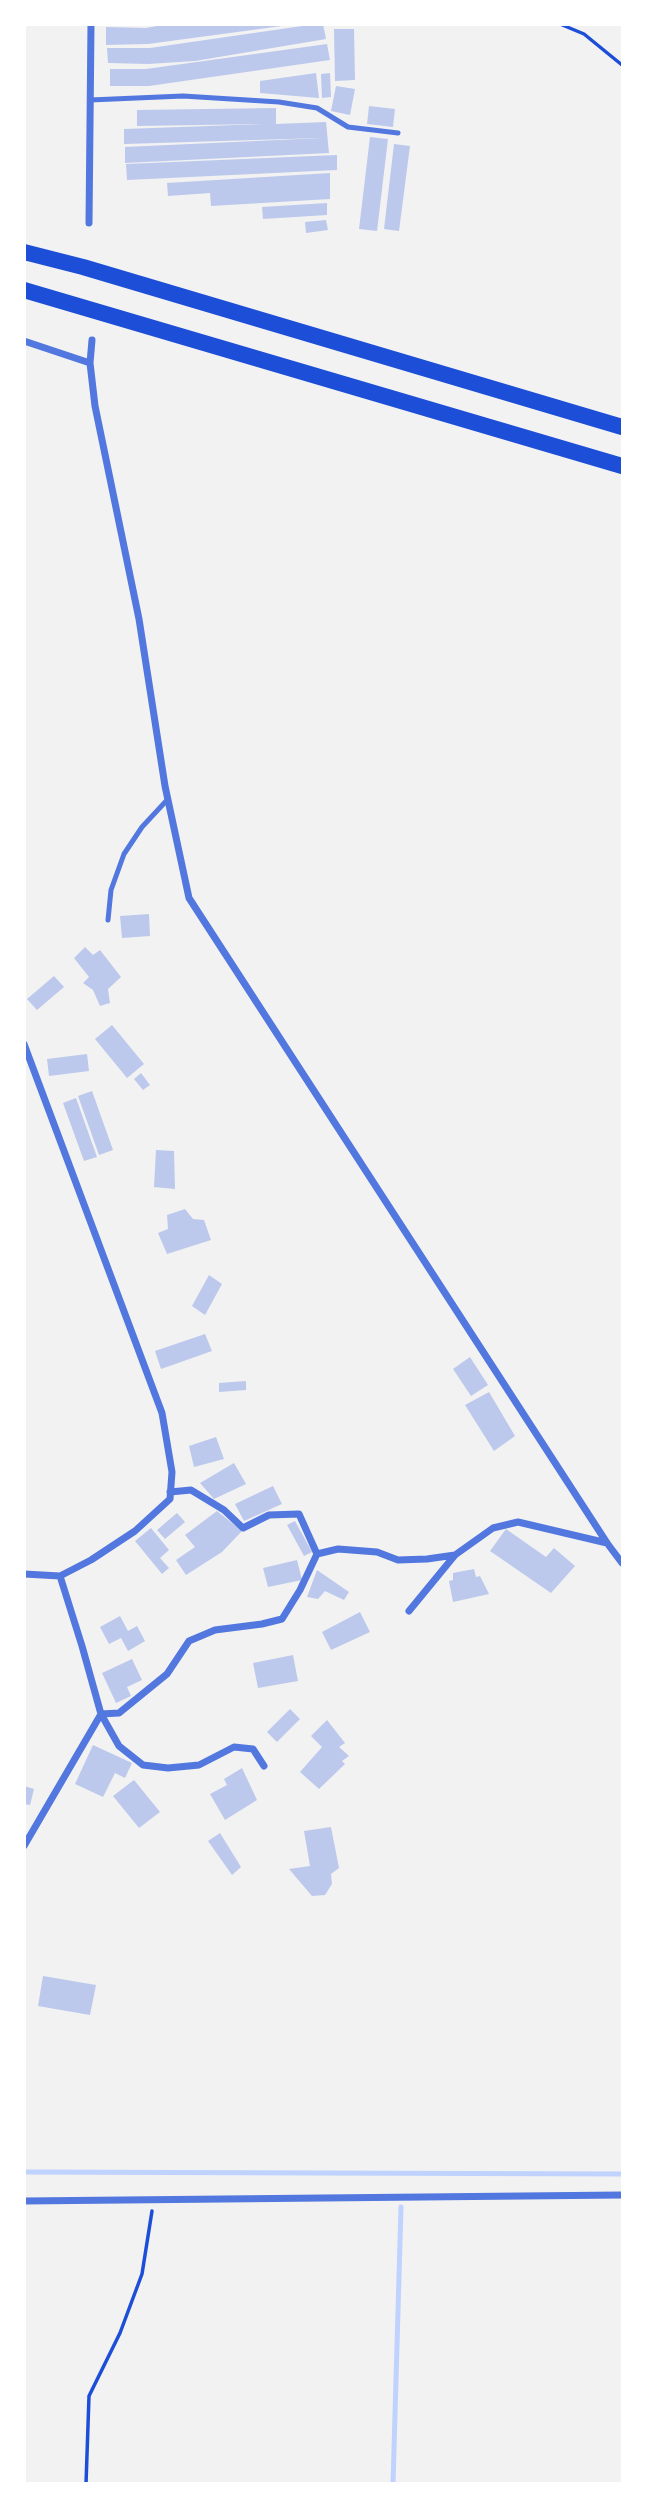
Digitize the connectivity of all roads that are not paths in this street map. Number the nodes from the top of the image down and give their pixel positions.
1 (91, 24) edge
2 (90, 100) junction
3 (398, 133) dead end
4 (89, 223) dead end
5 (24, 250) edge
6 (24, 290) edge
7 (92, 340) dead end
8 (24, 341) edge
9 (90, 363) junction
10 (622, 427) edge
11 (622, 466) edge
12 (168, 799) junction
13 (108, 920) dead end
14 (24, 1044) edge
15 (170, 1492) junction
16 (607, 1543) junction
17 (317, 1554) junction
18 (455, 1555) junction
19 (622, 1563) edge
20 (24, 1574) edge
21 (60, 1576) junction
22 (408, 1611) dead end
23 (101, 1714) junction
24 (264, 1766) dead end
25 (24, 1846) edge
26 (622, 2195) edge
27 (24, 2201) edge

1 - 2 street
2 - 3 lane
2 - 4 street
5 - 10 highway
6 - 11 highway
7 - 9 street
8 - 9 street
9 - 12 street
12 - 13 lane
12 - 16 street
14 - 15 street
15 - 17 street
15 - 21 street
16 - 18 street
16 - 19 street
17 - 18 street
17 - 23 street
18 - 22 street
20 - 21 street
21 - 23 street
23 - 24 street
23 - 25 street
26 - 27 street

